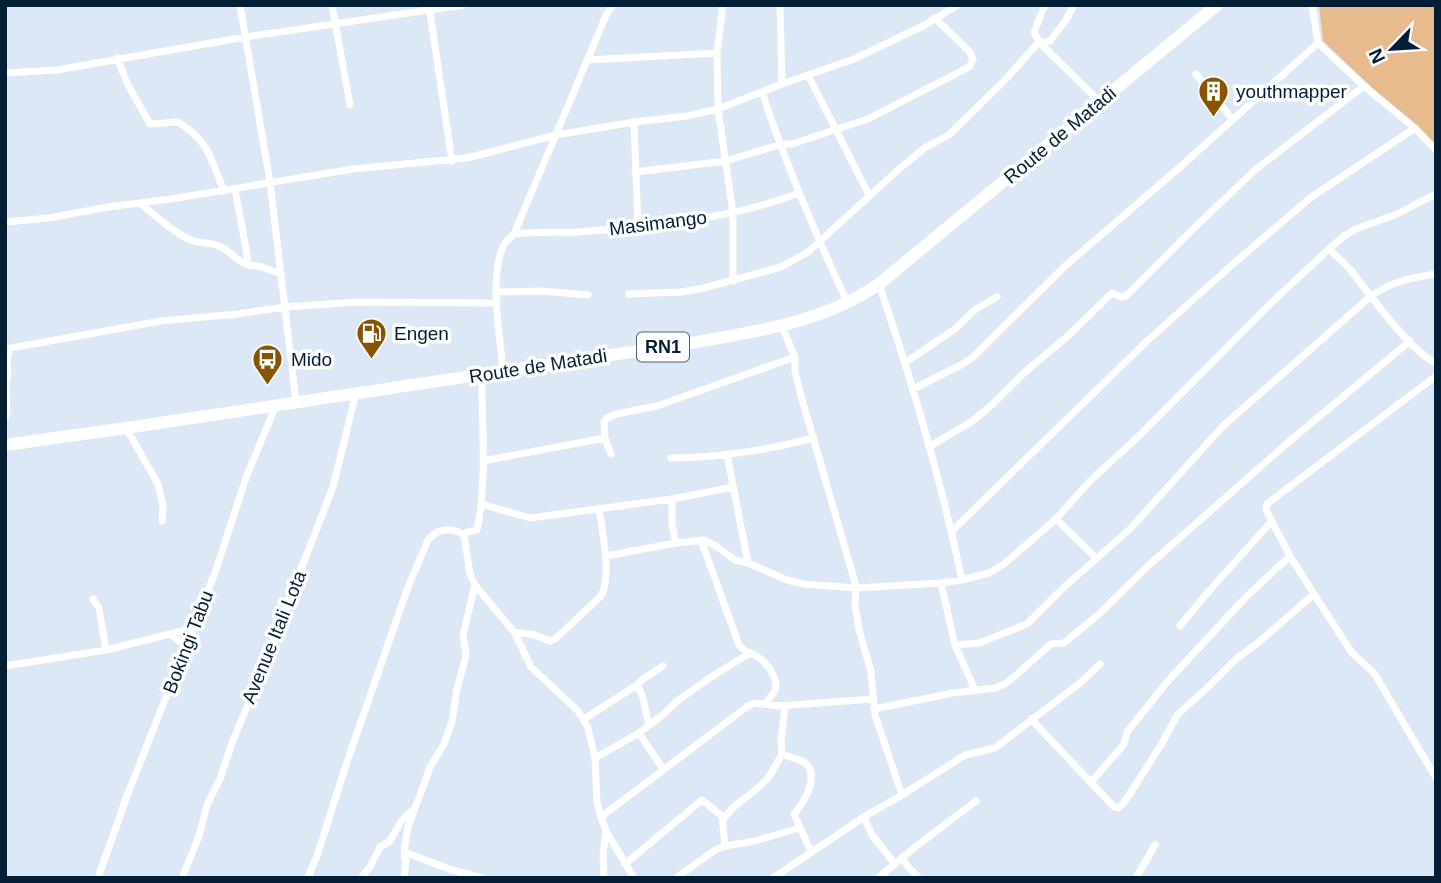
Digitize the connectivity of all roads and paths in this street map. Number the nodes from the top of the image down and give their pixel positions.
1 (240, 5) edge
2 (332, 5) edge
3 (463, 5) edge
4 (612, 5) edge
5 (723, 5) edge
6 (780, 5) edge
7 (958, 5) edge
8 (1045, 5) edge
9 (1074, 5) edge
10 (1217, 5) edge
11 (1312, 5) edge
12 (429, 7) edge
13 (935, 18) junction
14 (334, 23) junction
15 (245, 37) junction
16 (1040, 43) junction
17 (1318, 43) junction
18 (718, 53) junction
19 (117, 58) junction
20 (587, 60) junction
21 (5, 73) edge
22 (1196, 74) dead end
23 (808, 75) junction
24 (782, 84) junction
25 (1364, 86) junction
26 (762, 92) junction
27 (1100, 102) junction
28 (350, 105) dead end
29 (718, 109) junction
30 (1232, 119) junction
31 (634, 122) junction
32 (1415, 128) junction
33 (835, 129) junction
34 (556, 135) junction
35 (782, 144) junction
36 (1436, 150) edge
37 (452, 161) junction
38 (726, 161) junction
39 (635, 172) junction
40 (270, 182) junction
41 (235, 189) junction
42 (224, 191) junction
43 (799, 193) junction
44 (1436, 194) edge
45 (869, 195) junction
46 (140, 203) junction
47 (733, 214) junction
48 (5, 222) edge
49 (638, 226) junction
50 (514, 234) junction
51 (819, 243) junction
52 (1329, 249) junction
53 (248, 265) junction
54 (281, 274) junction
55 (1436, 274) edge
56 (733, 281) junction
57 (879, 284) junction
58 (496, 292) junction
59 (629, 294) dead end
60 (589, 295) dead end
61 (997, 297) dead end
62 (1370, 297) junction
63 (848, 302) junction
64 (496, 303) junction
65 (285, 307) junction
66 (782, 327) junction
67 (1410, 341) junction
68 (7, 349) edge
69 (795, 357) junction
70 (906, 362) junction
71 (1436, 363) edge
72 (503, 370) junction
73 (477, 375) junction
74 (1436, 376) edge
75 (913, 389) junction
76 (356, 393) junction
77 (296, 402) junction
78 (276, 405) junction
79 (5, 419) edge
80 (126, 428) junction
81 (605, 438) junction
82 (814, 438) junction
83 (5, 445) edge
84 (929, 447) junction
85 (611, 454) dead end
86 (727, 454) junction
87 (671, 458) dead end
88 (483, 461) junction
89 (733, 486) junction
90 (672, 499) junction
91 (481, 503) junction
92 (599, 508) junction
93 (1055, 519) junction
94 (162, 522) dead end
95 (1271, 522) junction
96 (951, 532) junction
97 (464, 535) junction
98 (701, 540) junction
99 (676, 543) junction
100 (606, 556) junction
101 (1290, 556) junction
102 (1096, 558) junction
103 (748, 563) junction
104 (962, 580) junction
105 (941, 583) junction
106 (475, 585) junction
107 (856, 588) junction
108 (1314, 594) junction
109 (93, 598) dead end
110 (1180, 626) dead end
111 (194, 628) junction
112 (514, 632) junction
113 (170, 635) junction
114 (955, 645) junction
115 (186, 649) junction
116 (106, 650) junction
117 (750, 653) junction
118 (1100, 664) dead end
119 (5, 666) edge
120 (663, 666) dead end
121 (634, 687) junction
122 (975, 690) junction
123 (873, 699) junction
124 (765, 704) junction
125 (785, 706) junction
126 (874, 709) junction
127 (584, 719) junction
128 (1031, 719) junction
129 (649, 724) junction
130 (639, 733) junction
131 (782, 754) junction
132 (595, 758) junction
133 (663, 769) junction
134 (1436, 778) edge
135 (1091, 782) junction
136 (902, 795) junction
137 (976, 801) dead end
138 (414, 810) junction
139 (601, 817) junction
140 (864, 817) junction
141 (722, 821) junction
142 (799, 828) junction
143 (606, 831) junction
144 (1155, 845) dead end
145 (725, 846) junction
146 (404, 852) junction
147 (811, 852) junction
148 (902, 857) junction
149 (894, 863) junction
150 (625, 864) junction
151 (451, 874) edge
152 (98, 878) edge
153 (182, 878) edge
154 (308, 878) edge
155 (361, 878) edge
156 (404, 878) edge
157 (481, 878) edge
158 (604, 878) edge
159 (634, 878) edge
160 (676, 878) edge
161 (773, 878) edge
162 (877, 878) edge
163 (919, 878) edge
164 (1136, 878) edge

1 - 15 street
2 - 14 street
3 - 12 street
4 - 20 street
5 - 18 street
6 - 24 street
7 - 13 street
8 - 16 street
9 - 16 street
10 - 27 highway, Route de Matadi / RN1
11 - 17 street
12 - 14 street
12 - 37 street
13 - 23 street
13 - 33 street
14 - 15 street
14 - 28 street
15 - 19 street
15 - 40 street
16 - 27 street
16 - 45 street
17 - 25 street
17 - 30 street
18 - 20 street
18 - 29 street
19 - 21 street
19 - 42 street
20 - 34 street
22 - 30 street
23 - 24 street
23 - 33 street
24 - 26 street
25 - 32 street
25 - 84 street
26 - 29 street
26 - 35 street
27 - 57 highway, Route de Matadi / RN1
29 - 31 street
29 - 38 street
30 - 75 street
31 - 34 street
31 - 39 street
32 - 36 street
32 - 96 street
33 - 35 street
33 - 45 street
34 - 37 street
34 - 50 street
35 - 38 street
35 - 43 street
37 - 40 street
38 - 39 street
38 - 47 street
39 - 49 street
40 - 41 street
40 - 54 street
41 - 42 street
41 - 53 street
42 - 46 street
43 - 47 street, Masimango
43 - 51 street
44 - 52 street
45 - 51 street
46 - 48 street
46 - 53 street
47 - 49 street, Masimango
47 - 56 street
49 - 50 street, Masimango
50 - 58 street
51 - 56 street
51 - 63 street
52 - 62 street
52 - 93 street
53 - 54 street
54 - 65 street
55 - 62 street
56 - 59 street
57 - 63 highway, Route de Matadi / RN1
57 - 70 street
58 - 60 street
58 - 64 street
61 - 70 street
62 - 67 street
62 - 102 street
63 - 66 highway, Route de Matadi / RN1
64 - 65 street
64 - 72 street
65 - 68 street
65 - 77 street
66 - 69 street
66 - 72 highway, Route de Matadi / RN1
67 - 71 street
67 - 122 street
68 - 79 street
69 - 81 street
69 - 82 street
70 - 75 street
72 - 73 highway, Route de Matadi / RN1
73 - 76 highway, Route de Matadi / RN1
73 - 88 street
74 - 95 street
75 - 84 street
76 - 77 highway, Route de Matadi / RN1
76 - 153 street, Avenue Itali Lota
77 - 78 highway, Route de Matadi / RN1
78 - 80 highway, Route de Matadi / RN1
78 - 111 street, Bokingi Tabu
80 - 83 highway, Route de Matadi / RN1
80 - 94 street
81 - 85 street
81 - 88 street
82 - 86 street
82 - 107 street
84 - 96 street
86 - 87 street
86 - 89 street
88 - 91 street
89 - 90 street
89 - 103 street
90 - 92 street
90 - 99 street
91 - 92 street
91 - 97 street
92 - 100 street
93 - 102 street
93 - 104 street
95 - 101 street
95 - 110 street
96 - 104 street
97 - 106 street
97 - 154 street
98 - 99 street
98 - 103 street
98 - 117 street
99 - 100 street
100 - 112 street
101 - 108 street
101 - 135 street
102 - 114 street
103 - 107 street
104 - 105 street
105 - 107 street
105 - 114 street
106 - 112 street
106 - 138 street
107 - 123 street
108 - 134 street
108 - 135 street
109 - 116 street
111 - 113 street
111 - 115 street, Bokingi Tabu
112 - 127 street
113 - 115 street
113 - 116 street
114 - 122 street
115 - 152 street, Bokingi Tabu
116 - 119 street
117 - 124 street
117 - 129 street
118 - 128 street
120 - 121 street
121 - 127 street
121 - 129 street
122 - 126 street
123 - 125 street
123 - 126 street
124 - 125 street
124 - 133 street
125 - 131 street
126 - 136 street
127 - 132 street
128 - 135 street
128 - 136 street
129 - 130 street
130 - 132 street
130 - 133 street
131 - 141 street
131 - 142 street
132 - 139 street
133 - 139 street
136 - 140 street
137 - 148 street
138 - 146 street
138 - 155 street
139 - 143 street
140 - 147 street
140 - 149 street
141 - 145 street
141 - 150 street
142 - 145 street
142 - 147 street
143 - 150 street
143 - 158 street
144 - 164 street
145 - 160 street
146 - 151 street
146 - 156 street
147 - 161 street
148 - 149 street
148 - 163 street
149 - 162 street
150 - 159 street
151 - 157 street

